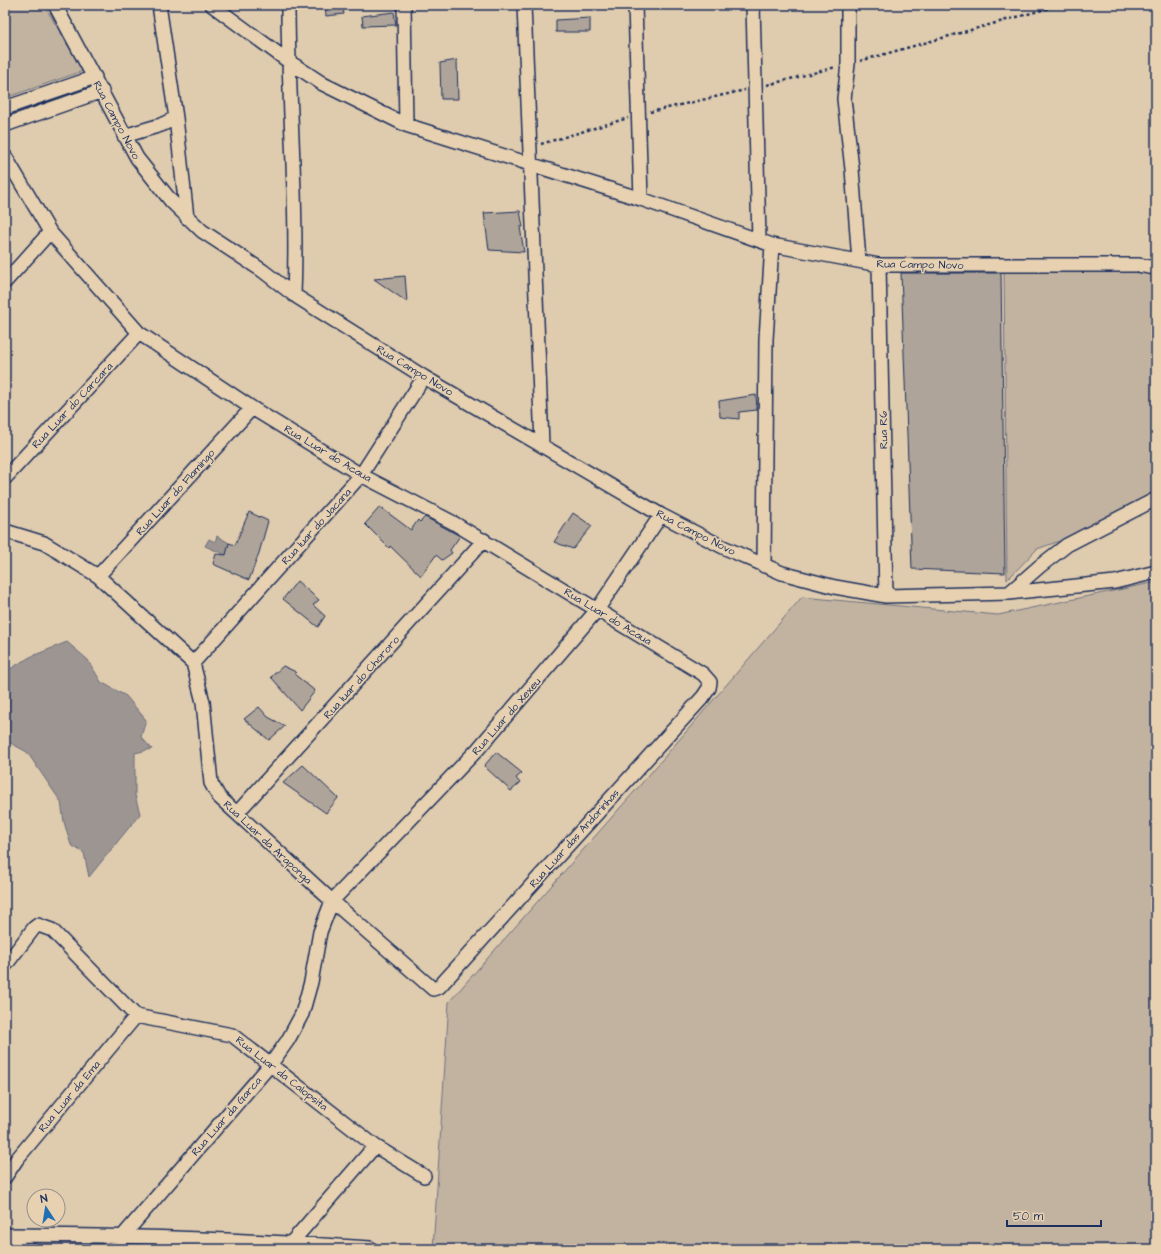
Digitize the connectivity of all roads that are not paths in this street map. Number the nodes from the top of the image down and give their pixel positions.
1 (55, 5) edge
2 (159, 5) edge
3 (212, 5) edge
4 (288, 5) edge
5 (404, 5) edge
6 (524, 5) edge
7 (635, 5) edge
8 (752, 5) edge
9 (848, 5) edge
10 (288, 61) junction
11 (95, 77) junction
12 (102, 91) junction
13 (5, 108) edge
14 (176, 118) junction
15 (5, 125) edge
16 (406, 125) junction
17 (124, 136) junction
18 (5, 156) edge
19 (531, 165) junction
20 (641, 199) junction
21 (187, 218) junction
22 (50, 232) junction
23 (759, 240) junction
24 (772, 245) junction
25 (859, 261) junction
26 (879, 265) junction
27 (1156, 268) edge
28 (5, 282) edge
29 (294, 295) junction
30 (139, 333) junction
31 (424, 377) junction
32 (252, 408) junction
33 (542, 444) junction
34 (361, 475) junction
35 (5, 478) edge
36 (1156, 499) edge
37 (661, 515) junction
38 (5, 531) edge
39 (484, 540) junction
40 (764, 566) junction
41 (1156, 572) edge
42 (98, 576) junction
43 (1009, 593) junction
44 (886, 596) junction
45 (598, 610) junction
46 (193, 663) junction
47 (710, 682) joint
48 (237, 813) junction
49 (332, 902) junction
50 (5, 966) edge
51 (433, 989) joint
52 (136, 1016) junction
53 (271, 1064) junction
54 (375, 1146) junction
55 (424, 1176) dead end
56 (5, 1177) edge
57 (5, 1235) edge
58 (122, 1237) junction
59 (291, 1243) junction
60 (370, 1248) dead end
61 (22, 1249) edge
62 (116, 1249) edge

1 - 11 street, Rua Campo Novo
2 - 14 street
3 - 10 street, Rua Campo Novo
4 - 10 street
5 - 16 street
6 - 19 street
7 - 20 street
8 - 23 street
9 - 25 street
10 - 16 street, Rua Campo Novo
10 - 29 street
11 - 12 street, Rua Campo Novo
11 - 13 street
12 - 15 street
12 - 17 street, Rua Campo Novo
14 - 17 street
14 - 21 street
16 - 19 street, Rua Campo Novo
17 - 21 street, Rua Campo Novo
18 - 22 street, Rua Luar do Acaua
19 - 20 street, Rua Campo Novo
19 - 33 street
20 - 23 street, Rua Campo Novo
21 - 29 street, Rua Campo Novo
22 - 28 street
22 - 30 street, Rua Luar do Acaua
23 - 24 street, Rua Campo Novo
24 - 25 street, Rua Campo Novo
24 - 40 street
25 - 26 street, Rua Campo Novo
26 - 27 street, Rua Campo Novo
26 - 44 street, Rua R6
29 - 31 street, Rua Campo Novo
30 - 32 street, Rua Luar do Acaua
30 - 35 street, Rua Luar do Carcara
31 - 33 street, Rua Campo Novo
31 - 34 street, Rua luar do Jacana
32 - 34 street, Rua Luar do Acaua
32 - 42 street, Rua Luar do Flamingo
33 - 37 street, Rua Campo Novo
34 - 39 street, Rua Luar do Acaua
34 - 46 street, Rua luar do Jacana
36 - 43 street
37 - 40 street, Rua Campo Novo
37 - 45 street, Rua Luar do Xexeu
38 - 42 street
39 - 45 street, Rua Luar do Acaua
39 - 48 street, Rua luar do Chororo
40 - 44 street, Rua Campo Novo
41 - 43 street, Rua Campo Novo
42 - 46 street
43 - 44 street, Rua Campo Novo
45 - 47 street, Rua Luar do Acaua
45 - 49 street, Rua Luar do Xexeu
46 - 48 street, Rua Luar da Araponga
47 - 51 street, Rua Luar das Andorinhas
48 - 49 street, Rua Luar da Araponga
49 - 51 street, Rua Luar da Araponga
49 - 53 street, Rua Luar da Garca
50 - 52 street
52 - 53 street, Rua Luar da Calopsita
52 - 56 street, Rua Luar da Ema
53 - 54 street, Rua Luar da Calopsita
53 - 58 street, Rua Luar da Garca
54 - 55 street, Rua Luar da Calopsita
54 - 59 street
57 - 58 street
57 - 61 street
58 - 59 street
58 - 62 street, Rua Luar da Garca
59 - 60 street

